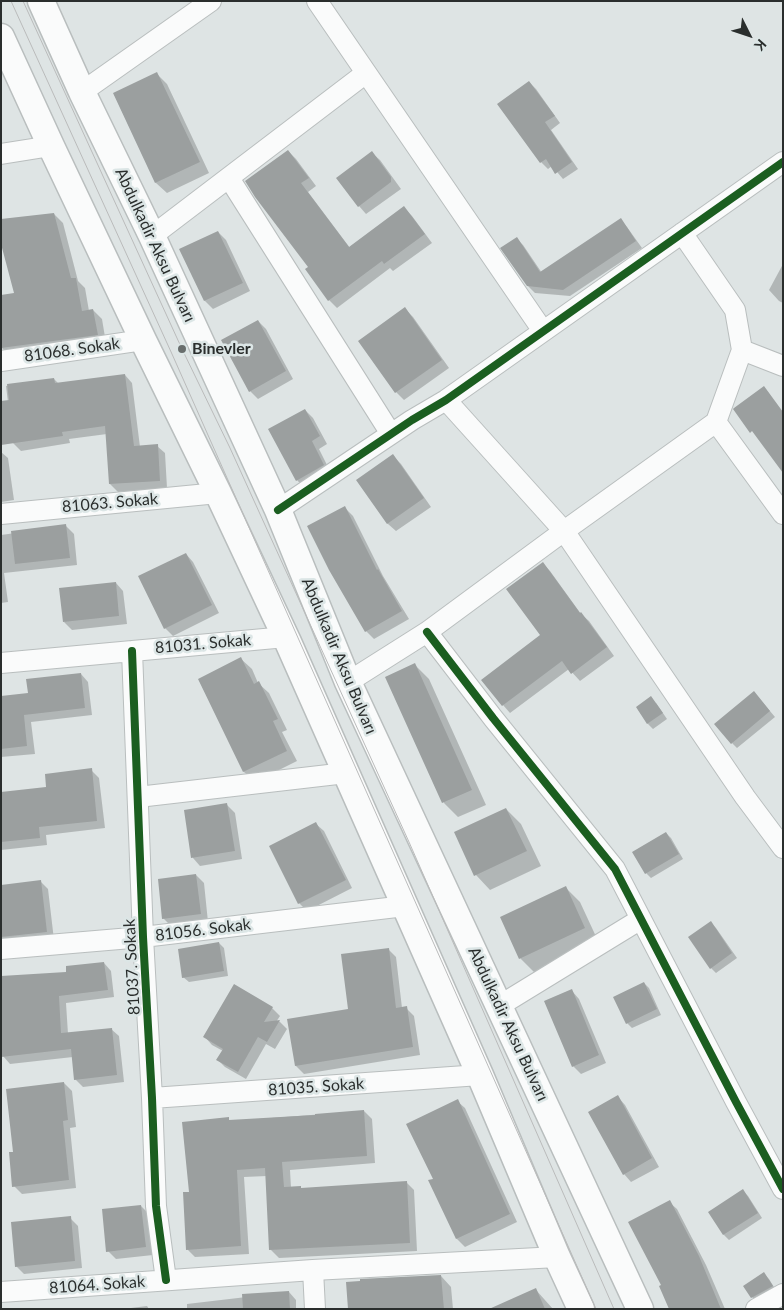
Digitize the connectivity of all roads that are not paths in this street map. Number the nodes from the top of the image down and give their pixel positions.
1 (41, 1) edge
2 (211, 1) edge
3 (317, 1) edge
4 (1, 37) edge
5 (366, 73) junction
6 (82, 92) junction
7 (51, 146) junction
8 (1, 154) edge
9 (783, 162) edge
10 (229, 178) junction
11 (682, 233) junction
12 (152, 236) junction
13 (543, 331) junction
14 (142, 340) junction
15 (742, 350) junction
16 (1, 361) edge
17 (783, 366) edge
18 (446, 400) junction
19 (716, 422) junction
20 (391, 434) junction
21 (218, 493) junction
22 (278, 510) junction
23 (1, 514) edge
24 (783, 514) edge
25 (564, 531) junction
26 (427, 632) junction
27 (286, 637) junction
28 (132, 651) junction
29 (1, 663) edge
30 (348, 682) junction
31 (346, 773) junction
32 (138, 797) junction
33 (783, 848) edge
34 (405, 906) junction
35 (641, 919) junction
36 (144, 937) junction
37 (1, 949) edge
38 (499, 1006) junction
39 (480, 1075) junction
40 (152, 1098) junction
41 (783, 1189) edge
42 (558, 1257) junction
43 (313, 1270) junction
44 (166, 1280) junction
45 (1, 1292) edge
46 (783, 1294) edge
47 (315, 1309) edge
48 (581, 1309) edge
49 (640, 1309) edge
50 (756, 1309) edge

1 - 6 main road, Abdulkadir Aksu Bulvarı
2 - 6 street
3 - 5 street
4 - 7 main road
5 - 10 street
5 - 13 street
6 - 12 main road, Abdulkadir Aksu Bulvarı
7 - 8 street
7 - 14 main road
9 - 11 street
10 - 12 street
10 - 20 street
11 - 13 street
11 - 15 street
12 - 22 main road, Abdulkadir Aksu Bulvarı
13 - 18 street
14 - 16 street, 81068. Sokak
14 - 21 main road
15 - 17 street
15 - 19 street
18 - 20 street
18 - 25 street
19 - 24 street
19 - 25 street
20 - 22 street
21 - 23 street, 81063. Sokak
21 - 27 main road
22 - 30 main road, Abdulkadir Aksu Bulvarı
25 - 26 street
25 - 33 street
26 - 30 street
26 - 35 street
27 - 28 street, 81031. Sokak
27 - 31 main road
28 - 29 street, 81031. Sokak
28 - 32 street, 81037. Sokak
30 - 38 main road, Abdulkadir Aksu Bulvarı
31 - 32 street
31 - 34 main road
32 - 36 street, 81037. Sokak
34 - 36 street, 81056. Sokak
34 - 39 main road
35 - 38 street
35 - 41 street
36 - 37 street, 81056. Sokak
36 - 40 street, 81037. Sokak
38 - 49 main road, Abdulkadir Aksu Bulvarı
39 - 40 street, 81035. Sokak
39 - 42 main road
40 - 44 street, 81037. Sokak
42 - 43 street, 81064. Sokak
42 - 48 main road
43 - 44 street, 81064. Sokak
43 - 47 street
44 - 45 street, 81064. Sokak
46 - 50 street

